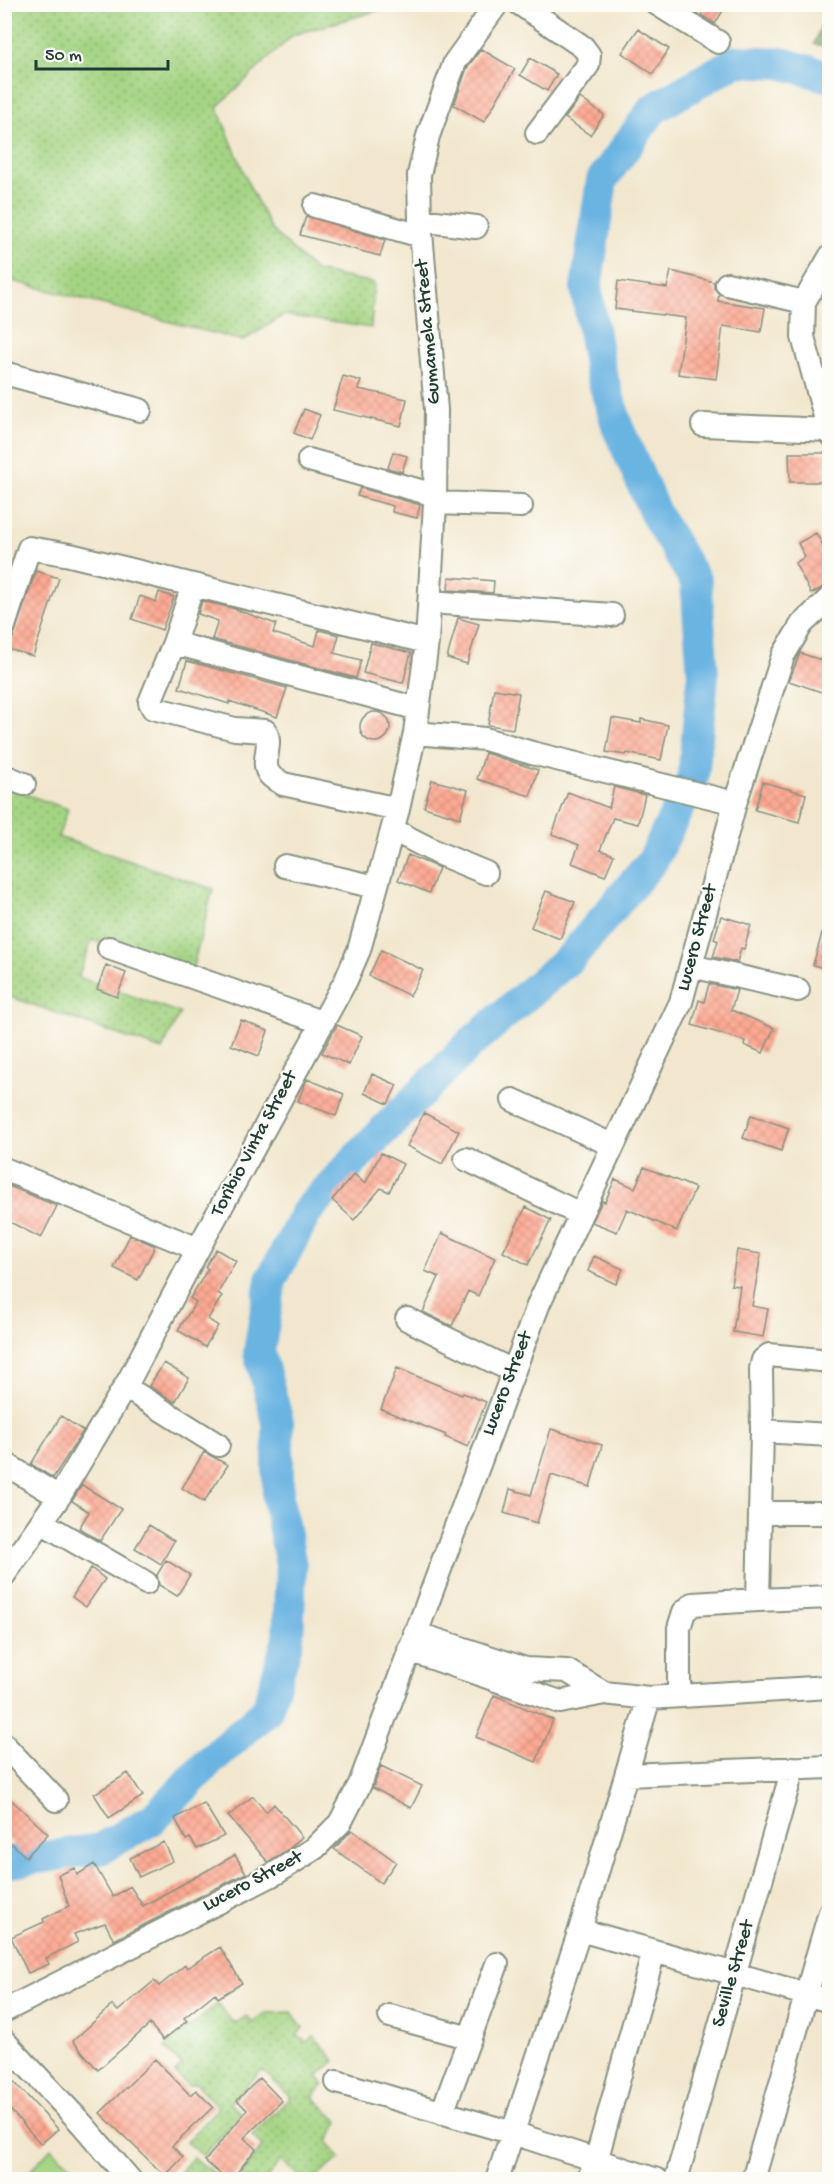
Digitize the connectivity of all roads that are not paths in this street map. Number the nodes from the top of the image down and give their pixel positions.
1 (497, 4) edge
2 (520, 4) edge
3 (657, 4) edge
4 (718, 42) dead end
5 (537, 133) dead end
6 (315, 206) dead end
7 (476, 227) dead end
8 (421, 228) junction
9 (830, 257) edge
10 (727, 284) dead end
11 (804, 302) junction
12 (4, 373) edge
13 (140, 410) dead end
14 (703, 425) dead end
15 (828, 426) edge
16 (309, 460) dead end
17 (435, 499) junction
18 (521, 506) dead end
19 (193, 585) junction
20 (830, 598) edge
21 (430, 602) junction
22 (612, 615) dead end
23 (4, 626) edge
24 (427, 642) junction
25 (174, 643) junction
26 (423, 679) joint
27 (418, 709) junction
28 (415, 733) junction
29 (735, 803) junction
30 (395, 820) junction
31 (285, 866) dead end
32 (486, 873) dead end
33 (376, 888) junction
34 (109, 948) dead end
35 (690, 966) junction
36 (798, 990) dead end
37 (321, 1022) junction
38 (513, 1100) dead end
39 (612, 1146) junction
40 (466, 1159) dead end
41 (4, 1169) edge
42 (580, 1214) junction
43 (198, 1249) junction
44 (407, 1319) dead end
45 (830, 1361) edge
46 (513, 1371) junction
47 (125, 1387) junction
48 (762, 1431) junction
49 (830, 1435) edge
50 (218, 1445) dead end
51 (4, 1463) edge
52 (59, 1497) junction
53 (761, 1513) junction
54 (830, 1513) edge
55 (41, 1522) junction
56 (4, 1575) edge
57 (146, 1583) dead end
58 (830, 1597) edge
59 (759, 1600) junction
60 (412, 1642) junction
61 (547, 1671) junction
62 (830, 1688) edge
63 (604, 1693) junction
64 (540, 1696) junction
65 (679, 1696) junction
66 (649, 1698) junction
67 (4, 1745) edge
68 (830, 1767) edge
69 (793, 1768) junction
70 (626, 1775) junction
71 (56, 1800) dead end
72 (830, 1912) edge
73 (580, 1930) junction
74 (654, 1951) junction
75 (498, 1964) dead end
76 (734, 1974) junction
77 (807, 1994) junction
78 (830, 2001) edge
79 (4, 2011) edge
80 (390, 2016) dead end
81 (470, 2037) junction
82 (4, 2041) edge
83 (337, 2082) dead end
84 (442, 2114) junction
85 (513, 2133) junction
86 (592, 2170) edge
87 (130, 2180) edge
88 (497, 2180) edge
89 (657, 2180) edge
90 (676, 2180) edge
91 (753, 2180) edge

1 - 8 street, Gumamela Street
2 - 5 street
3 - 4 street
6 - 8 street
7 - 8 street
8 - 17 street, Gumamela Street
9 - 11 street
10 - 11 street
11 - 15 street
12 - 13 street
14 - 15 street
16 - 17 street
17 - 18 street
17 - 21 street, Gumamela Street
19 - 23 street
19 - 24 street
19 - 25 street
20 - 29 street, Lucero Street
21 - 22 street
21 - 24 street, Gumamela Street
24 - 26 street, Gumamela Street
25 - 27 street
25 - 30 street
26 - 27 street, Toribio Vinta Street
27 - 28 street, Toribio Vinta Street
28 - 29 street
28 - 30 street, Toribio Vinta Street
29 - 35 street, Lucero Street
30 - 32 street
30 - 33 street, Toribio Vinta Street
31 - 33 street
33 - 37 street, Toribio Vinta Street
34 - 37 street
35 - 36 street
35 - 39 street, Lucero Street
37 - 43 street, Toribio Vinta Street
38 - 39 street
39 - 42 street, Lucero Street
40 - 42 street
41 - 43 street
42 - 46 street, Lucero Street
43 - 47 street, Toribio Vinta Street
44 - 46 street
45 - 48 street
46 - 60 street, Lucero Street
47 - 50 street
47 - 52 street, Toribio Vinta Street
48 - 49 street
48 - 53 street
51 - 52 street
52 - 55 street, Toribio Vinta Street
53 - 54 street
53 - 59 street
55 - 56 street, Toribio Vinta Street
55 - 57 street
58 - 59 street
59 - 65 street
60 - 61 street
60 - 64 street
60 - 79 street, Lucero Street
61 - 63 street
61 - 64 street
62 - 65 street
63 - 64 street
63 - 66 street
65 - 66 street
66 - 70 street
67 - 71 street
68 - 69 street
69 - 70 street
69 - 76 street, Seville Street
70 - 73 street
72 - 77 street
73 - 74 street
73 - 85 street
74 - 76 street
74 - 86 street
75 - 81 street
76 - 77 street
76 - 90 street, Seville Street
77 - 78 street
77 - 91 street
80 - 81 street
81 - 84 street
82 - 87 street
83 - 84 street
84 - 85 street
85 - 86 street
85 - 88 street
86 - 89 street

